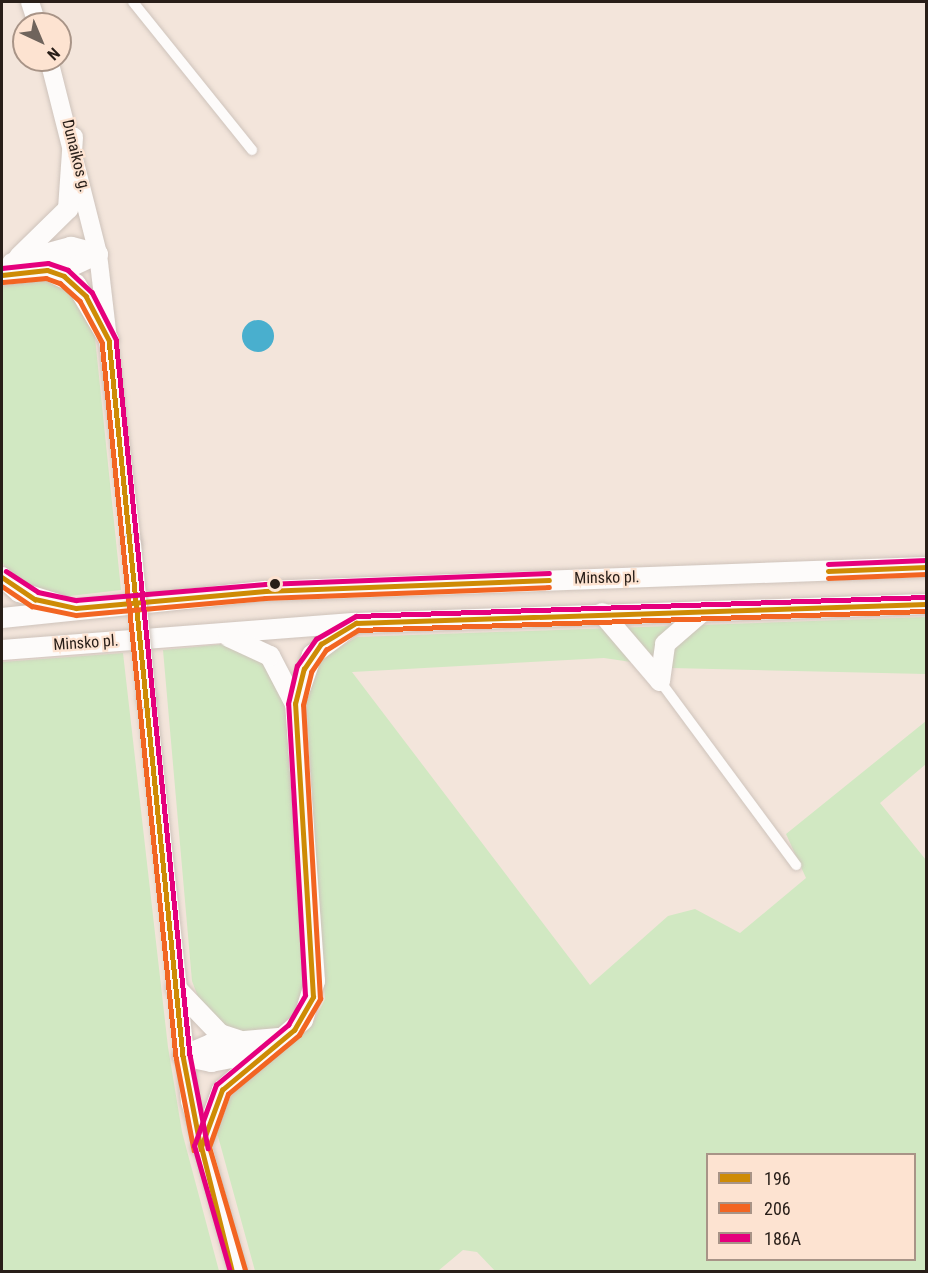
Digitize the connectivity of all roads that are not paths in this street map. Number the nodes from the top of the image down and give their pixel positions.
1 (133, 2) edge
2 (53, 72) edge
3 (73, 137) junction
4 (252, 150) dead end
5 (98, 254) junction
6 (5, 270) edge
7 (47, 270) junction
8 (109, 340) junction
9 (927, 567) edge
10 (2, 578) edge
11 (927, 604) edge
12 (76, 608) junction
13 (705, 610) junction
14 (602, 614) junction
15 (2, 618) edge
16 (356, 623) junction
17 (218, 633) junction
18 (2, 650) edge
19 (660, 681) junction
20 (295, 704) junction
21 (796, 865) dead end
22 (176, 988) junction
23 (284, 1037) junction
24 (241, 1041) junction
25 (262, 1051) junction
26 (183, 1056) junction
27 (201, 1147) junction
28 (238, 1272) edge

1 - 4 street
2 - 3 main road, Dunaikos g.
3 - 5 main road, Dunaikos g.
3 - 6 highway
5 - 6 highway
5 - 7 highway
5 - 8 main road, Dunaikos g.
6 - 7 highway
7 - 8 highway
8 - 22 main road, bridge
9 - 12 highway, Minsko pl.
10 - 12 highway
11 - 13 highway, Minsko pl.
12 - 15 highway, Minsko pl.
13 - 14 highway, Minsko pl.
13 - 19 highway
14 - 16 highway, Minsko pl.
14 - 19 highway
16 - 17 highway, Minsko pl.
16 - 20 highway
17 - 18 highway, Minsko pl.
17 - 20 highway
19 - 21 street
20 - 23 highway
22 - 24 highway
22 - 26 main road
23 - 24 highway
23 - 25 highway
24 - 26 highway
25 - 26 highway
25 - 27 highway
26 - 27 main road
27 - 28 main road

